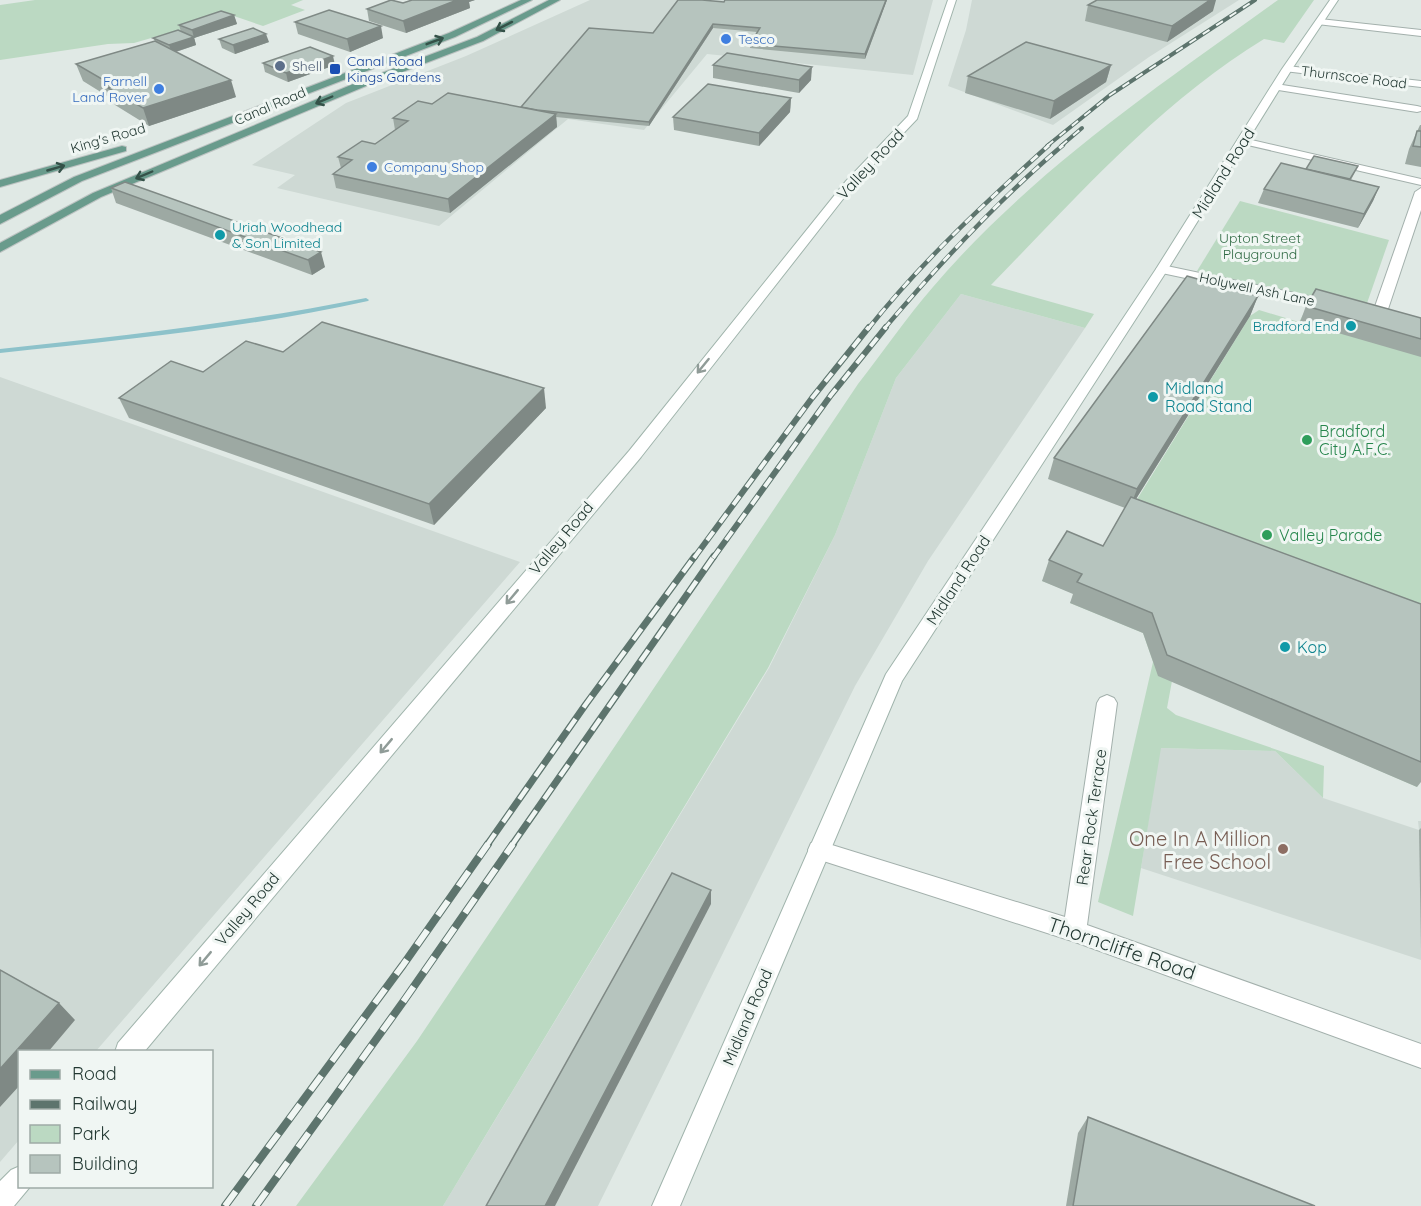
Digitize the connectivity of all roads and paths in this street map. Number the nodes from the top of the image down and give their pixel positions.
1 (528, 0) edge
2 (556, 0) edge
3 (952, 0) edge
4 (1334, 0) edge
5 (1320, 22) junction
6 (1421, 33) edge
7 (1287, 69) junction
8 (1421, 84) edge
9 (1276, 87) junction
10 (1417, 109) dead end
11 (223, 120) junction
12 (1243, 141) junction
13 (1421, 182) edge
14 (0, 186) edge
15 (1421, 192) edge
16 (51, 193) junction
17 (79, 205) junction
18 (0, 220) edge
19 (0, 248) edge
20 (1162, 269) junction
21 (1345, 308) edge
22 (1379, 316) edge
23 (1107, 703) dead end
24 (819, 850) junction
25 (1075, 931) junction
26 (129, 1050) edge
27 (1421, 1056) edge
28 (18, 1181) edge
29 (0, 1202) edge
30 (666, 1206) edge

11 -> 1 main road, Canal Road
2 -> 17 main road, Canal Road
3 -> 26 street, Valley Road
4 - 5 street, Midland Road
5 - 6 street
5 - 7 street, Midland Road
7 - 8 street, Thurnscoe Road
7 - 9 street, Midland Road
9 - 10 street
9 - 12 street, Midland Road
14 -> 11 main road, King's Road
11 - 16 main road, Canal Road
12 - 13 street
12 - 20 street, Midland Road
14 - 16 main road
15 - 22 street
16 - 17 main road
16 - 18 main road, Canal Road
17 - 19 main road, Canal Road
20 - 21 street, Holywell Ash Lane
20 - 24 street, Midland Road
23 - 25 street, Rear Rock Terrace
24 - 25 street, Thorncliffe Road
24 - 30 street, Midland Road
25 - 27 street, Thorncliffe Road
28 - 29 street

